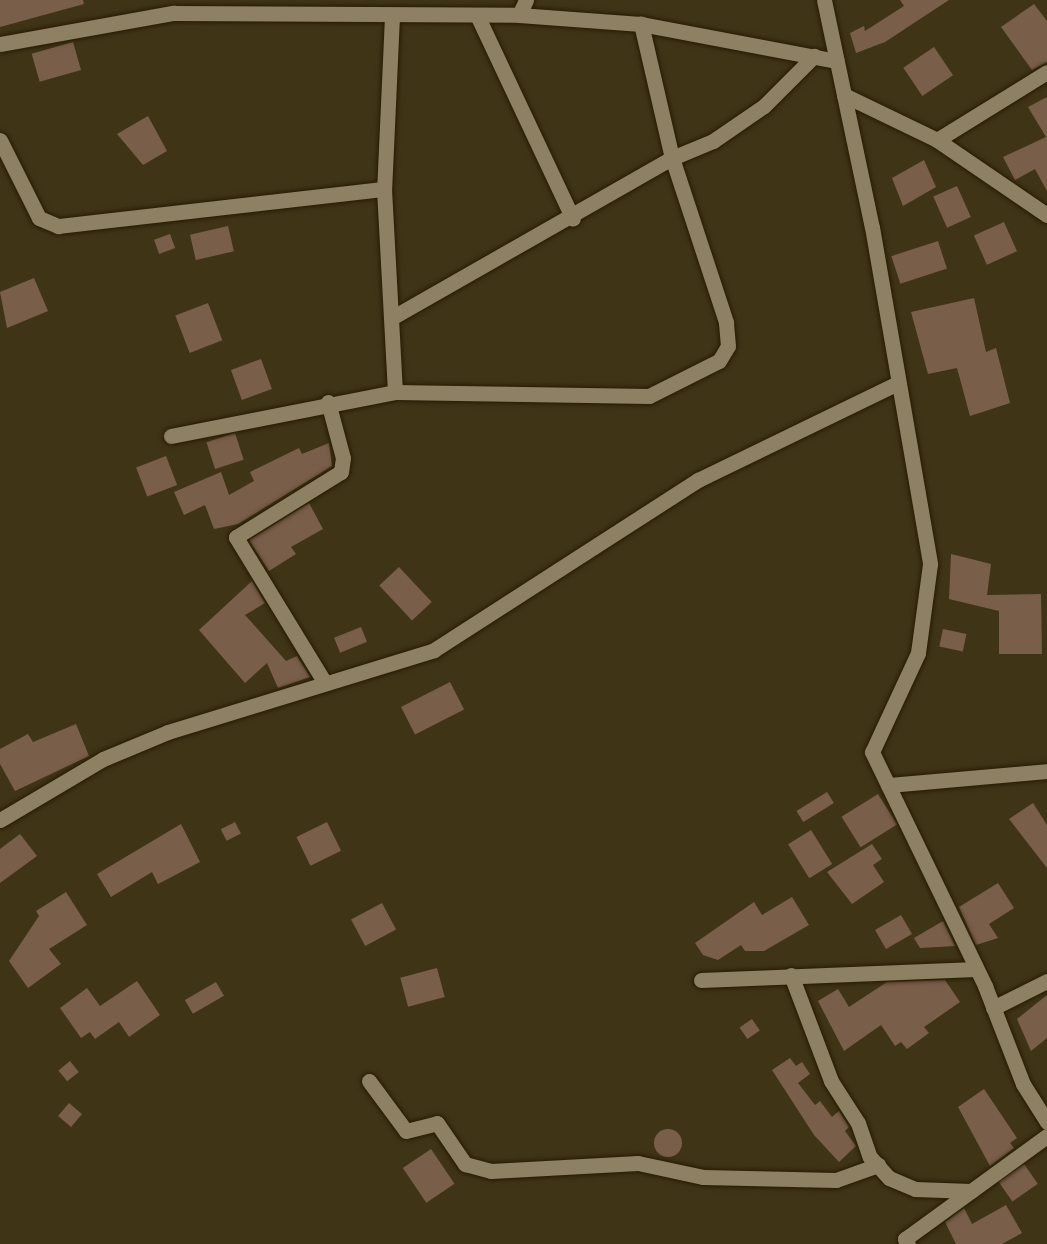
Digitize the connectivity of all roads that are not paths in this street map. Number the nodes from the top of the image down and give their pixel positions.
1 (526, 0) edge
2 (824, 0) edge
3 (170, 6) edge
4 (477, 15) junction
5 (519, 15) junction
6 (392, 16) junction
7 (641, 24) junction
8 (0, 44) edge
9 (814, 56) junction
10 (837, 61) junction
11 (1047, 72) edge
12 (844, 95) junction
13 (0, 140) edge
14 (937, 140) junction
15 (672, 158) junction
16 (384, 189) junction
17 (1047, 215) edge
18 (573, 219) junction
19 (393, 317) junction
20 (898, 383) junction
21 (395, 392) junction
22 (328, 402) junction
23 (171, 436) dead end
24 (325, 683) junction
25 (1047, 771) edge
26 (888, 785) junction
27 (0, 820) edge
28 (976, 969) junction
29 (791, 975) junction
30 (700, 980) dead end
31 (1047, 981) edge
32 (993, 1008) junction
33 (369, 1081) dead end
34 (1047, 1122) edge
35 (1047, 1136) edge
36 (878, 1166) junction
37 (971, 1191) junction
38 (908, 1244) edge

1 - 5 street
2 - 10 street
3 - 6 street
3 - 8 street
4 - 5 street
4 - 6 street
4 - 18 street
5 - 7 street
6 - 16 street
7 - 9 street
7 - 15 street
9 - 10 street
9 - 15 street
10 - 12 street
11 - 14 street
12 - 14 street
12 - 20 street
13 - 16 street
14 - 17 street
15 - 18 street
15 - 21 street
16 - 19 street
18 - 19 street
19 - 21 street
20 - 24 street
20 - 26 street
21 - 22 street
22 - 23 street
22 - 24 street
24 - 27 street
25 - 26 street
26 - 28 street
28 - 29 street
28 - 32 street
29 - 30 street
29 - 36 street
31 - 32 street
32 - 34 street
33 - 36 street
35 - 37 street
36 - 37 street
37 - 38 street

